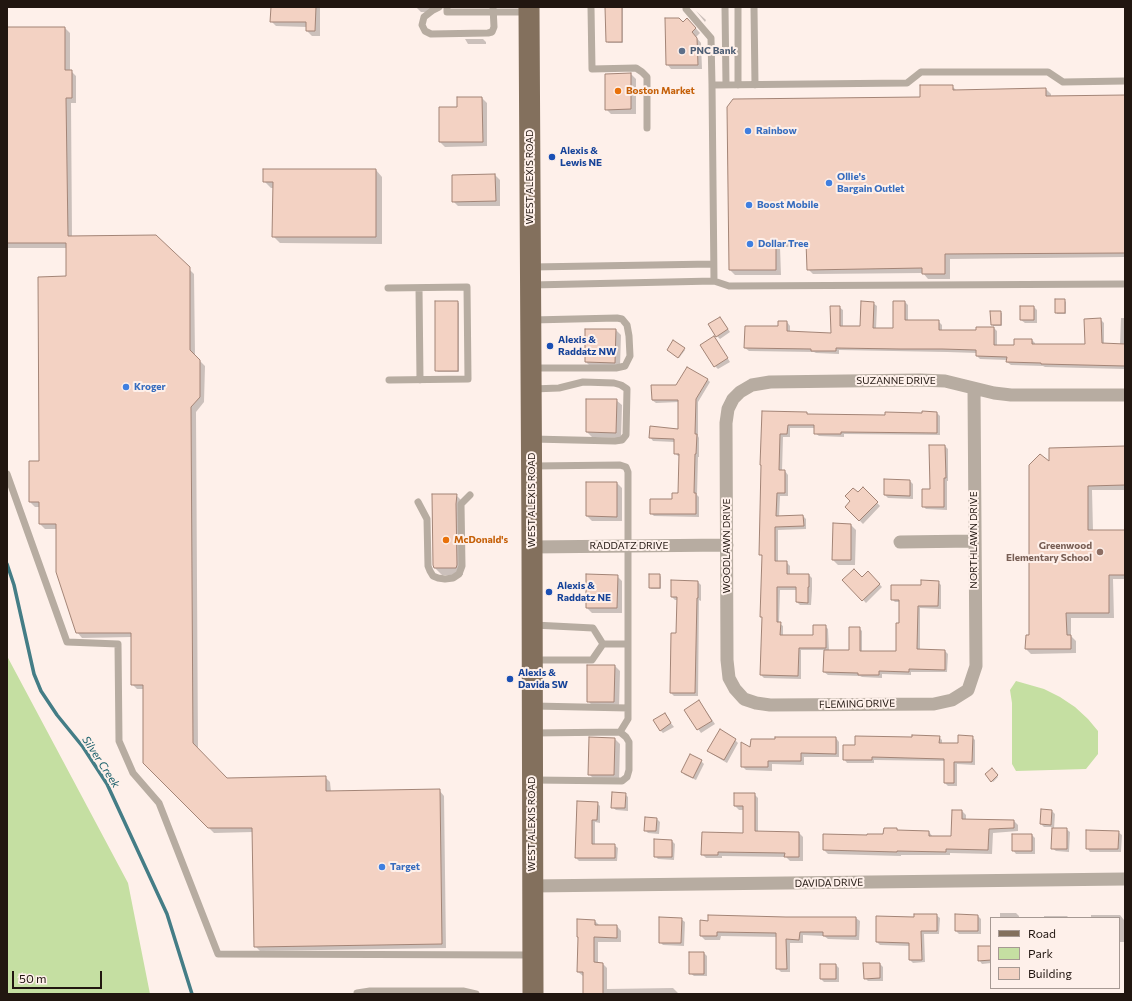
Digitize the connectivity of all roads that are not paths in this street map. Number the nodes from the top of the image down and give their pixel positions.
1 (439, 7) edge
2 (447, 7) edge
3 (591, 7) edge
4 (686, 7) edge
5 (725, 7) edge
6 (738, 7) edge
7 (754, 7) edge
8 (529, 9) edge
9 (493, 10) edge
10 (1125, 81) edge
11 (712, 85) junction
12 (726, 85) junction
13 (738, 85) junction
14 (755, 85) junction
15 (647, 128) dead end
16 (713, 264) junction
17 (530, 276) junction
18 (714, 281) junction
19 (1125, 284) edge
20 (388, 288) dead end
21 (418, 288) junction
22 (530, 320) junction
23 (531, 368) junction
24 (603, 368) junction
25 (389, 380) dead end
26 (420, 380) junction
27 (602, 383) junction
28 (531, 389) junction
29 (974, 389) junction
30 (740, 392) joint
31 (1125, 395) edge
32 (531, 439) junction
33 (531, 466) junction
34 (7, 474) edge
35 (470, 495) dead end
36 (418, 502) dead end
37 (974, 541) junction
38 (900, 542) dead end
39 (727, 545) junction
40 (628, 546) junction
41 (532, 547) junction
42 (532, 625) junction
43 (603, 644) junction
44 (628, 644) junction
45 (532, 660) junction
46 (968, 690) joint
47 (744, 699) joint
48 (532, 706) junction
49 (628, 708) junction
50 (620, 732) junction
51 (532, 733) junction
52 (532, 780) junction
53 (1125, 879) edge
54 (532, 886) junction
55 (532, 955) junction
56 (357, 994) edge
57 (475, 994) edge
58 (532, 994) edge

1 - 9 lane
2 - 9 lane
3 - 15 lane
4 - 11 lane
5 - 12 lane
6 - 13 lane
7 - 14 lane
8 - 9 lane
8 - 17 main road, WEST ALEXIS ROAD
10 - 14 lane
11 - 12 lane
11 - 16 lane
12 - 13 lane
13 - 14 lane
16 - 17 lane
16 - 18 lane
17 - 18 lane
17 - 22 main road, WEST ALEXIS ROAD
18 - 19 lane
20 - 21 lane
21 - 26 lane
21 - 26 lane
22 - 23 main road, WEST ALEXIS ROAD
22 - 24 lane
23 - 24 lane
23 - 28 main road, WEST ALEXIS ROAD
24 - 27 lane
25 - 26 lane
27 - 28 lane
27 - 32 lane
28 - 32 main road, WEST ALEXIS ROAD
29 - 30 street, SUZANNE DRIVE
29 - 31 street, SUZANNE DRIVE
29 - 37 street, NORTHLAWN DRIVE
30 - 39 street, WOODLAWN DRIVE
32 - 33 main road, WEST ALEXIS ROAD
33 - 40 lane
33 - 41 main road, WEST ALEXIS ROAD
34 - 55 lane
35 - 36 lane
37 - 38 street
37 - 46 street, NORTHLAWN DRIVE
39 - 40 street, RADDATZ DRIVE
39 - 47 street, WOODLAWN DRIVE
40 - 41 street, RADDATZ DRIVE
40 - 44 lane
41 - 42 main road, WEST ALEXIS ROAD
42 - 43 lane
42 - 45 main road, WEST ALEXIS ROAD
43 - 44 lane
43 - 45 lane
44 - 49 lane
45 - 48 main road, WEST ALEXIS ROAD
46 - 47 street, FLEMING DRIVE
48 - 49 lane
48 - 51 main road, WEST ALEXIS ROAD
49 - 50 lane
50 - 51 lane
50 - 52 lane
51 - 52 main road, WEST ALEXIS ROAD
52 - 54 main road, WEST ALEXIS ROAD
53 - 54 street, DAVIDA DRIVE
54 - 55 main road, WEST ALEXIS ROAD
55 - 58 main road, WEST ALEXIS ROAD
56 - 57 lane

